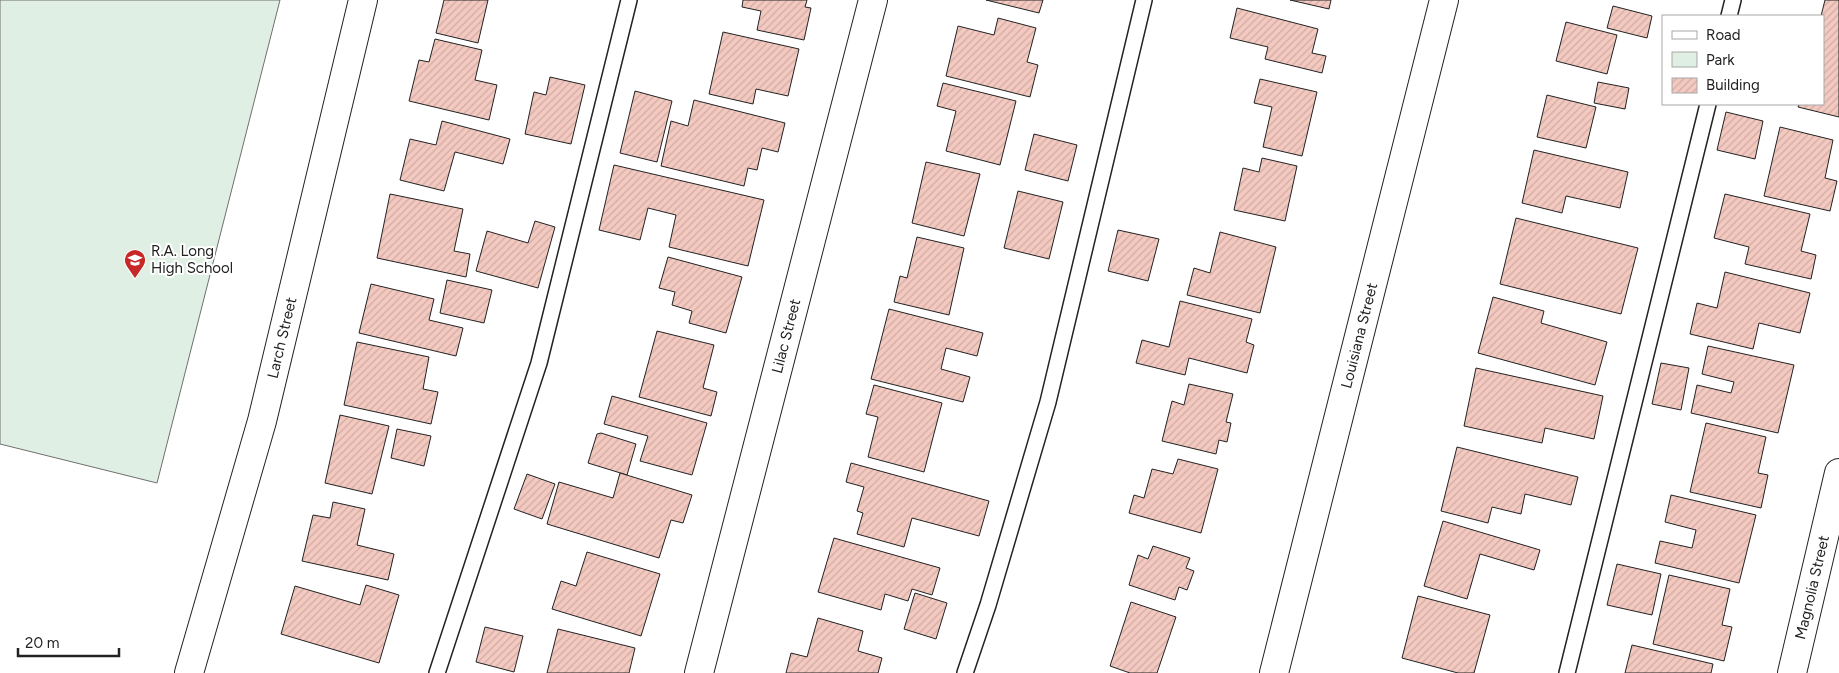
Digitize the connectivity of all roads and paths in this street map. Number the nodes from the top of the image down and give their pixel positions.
1 (363, 0) edge
2 (629, 0) edge
3 (873, 0) edge
4 (1144, 0) edge
5 (1444, 0) edge
6 (1733, 0) edge
7 (1729, 15) edge
8 (1708, 105) edge
9 (1839, 473) edge
10 (189, 673) edge
11 (437, 673) edge
12 (699, 673) edge
13 (965, 673) edge
14 (1274, 673) edge
15 (1567, 673) edge
16 (1792, 673) edge

1 - 10 street, Larch Street
2 - 11 lane
3 - 12 street, Lilac Street
4 - 13 lane
5 - 14 street, Louisiana Street
6 - 7 lane
8 - 15 lane
9 - 16 street, Magnolia Street

